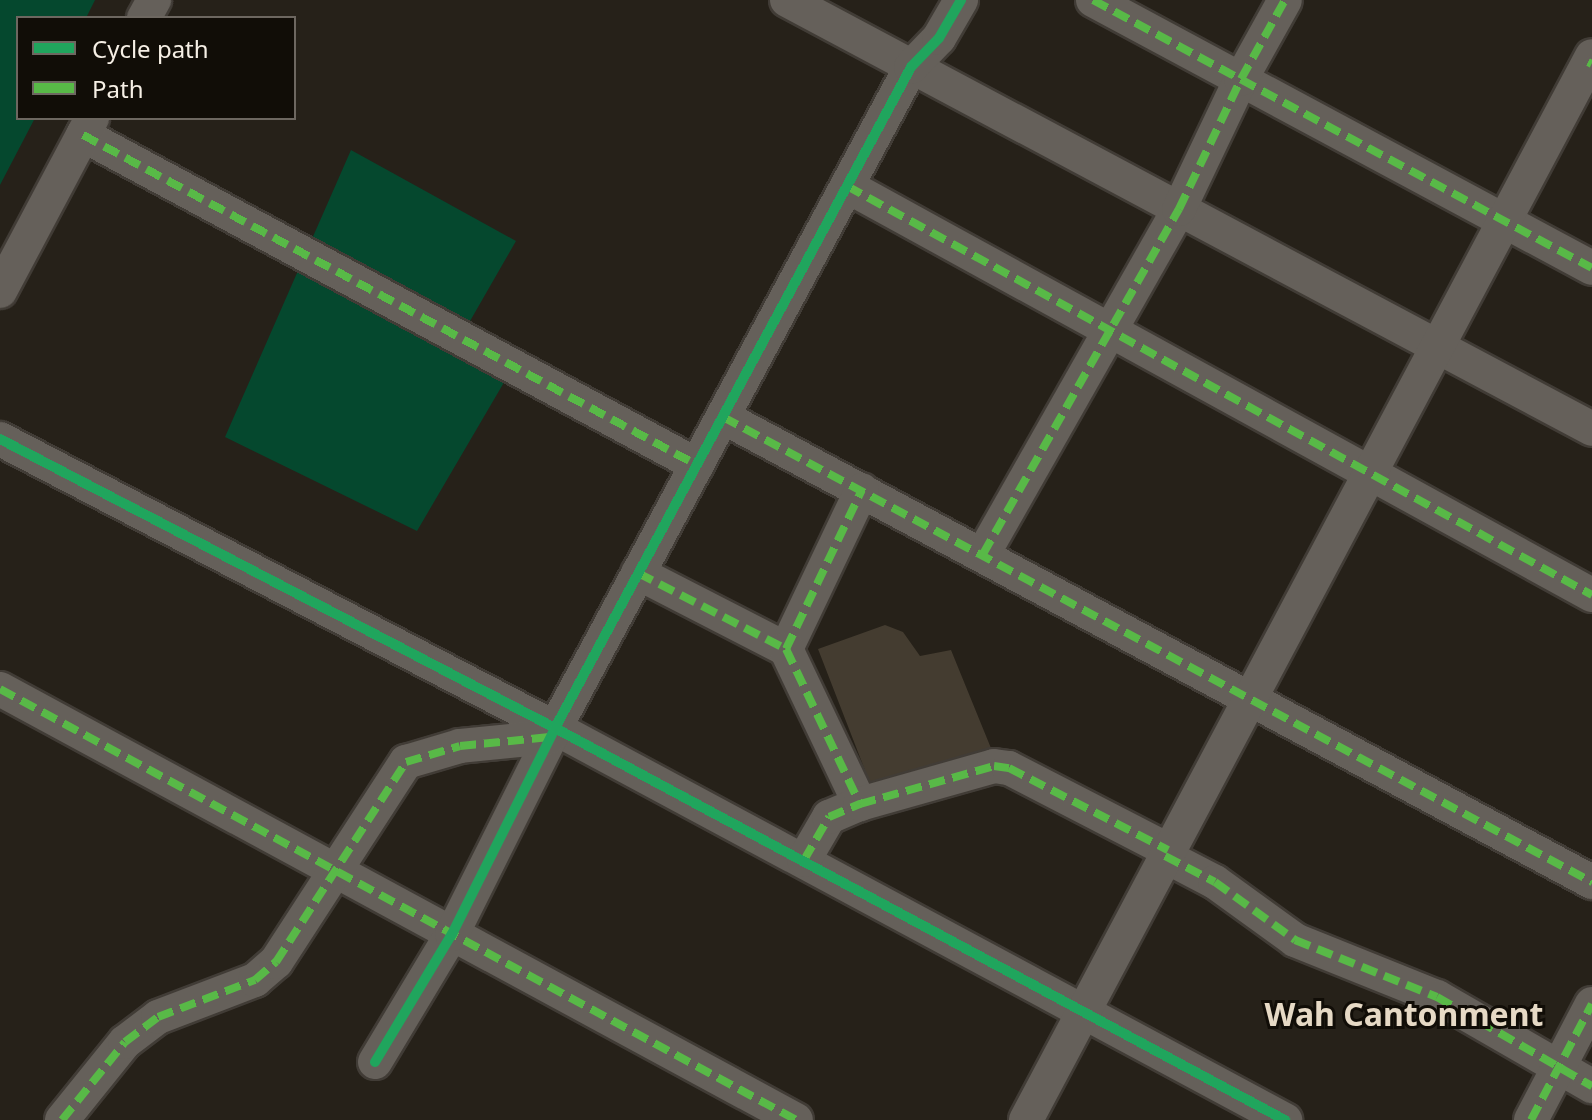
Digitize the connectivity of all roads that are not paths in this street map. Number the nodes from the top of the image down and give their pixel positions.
1 (787, 0) edge
2 (961, 0) edge
3 (1093, 0) edge
4 (1285, 0) edge
5 (1591, 61) edge
6 (911, 67) junction
7 (1241, 79) junction
8 (87, 127) edge
9 (847, 186) junction
10 (1179, 209) junction
11 (1504, 221) junction
12 (1592, 268) edge
13 (0, 291) edge
14 (1110, 330) junction
15 (1437, 346) junction
16 (723, 417) junction
17 (1592, 429) edge
18 (0, 439) edge
19 (697, 465) junction
20 (1368, 475) junction
21 (862, 490) junction
22 (983, 554) junction
23 (638, 573) junction
24 (1592, 595) edge
25 (786, 649) junction
26 (0, 689) edge
27 (1250, 697) junction
28 (553, 733) junction
29 (860, 804) junction
30 (1167, 853) junction
31 (804, 860) junction
32 (337, 871) junction
33 (1592, 882) edge
34 (452, 934) junction
35 (1592, 1004) edge
36 (1083, 1010) junction
37 (375, 1062) dead end
38 (1558, 1068) junction
39 (1592, 1086) edge
40 (62, 1120) edge
41 (796, 1120) edge
42 (1026, 1120) edge
43 (1285, 1120) edge
44 (1531, 1120) edge

1 - 6 street
2 - 6 street
3 - 7 street
4 - 7 street
5 - 11 street
6 - 9 street
6 - 10 street
7 - 10 street
7 - 11 street
8 - 13 street
8 - 19 street
9 - 14 street
9 - 16 street
10 - 14 street
10 - 15 street
11 - 12 street
11 - 15 street
14 - 20 street
14 - 22 street
15 - 17 street
15 - 20 street
16 - 19 street
16 - 21 street
18 - 28 street
19 - 23 street
20 - 24 street
20 - 27 street
21 - 22 street
21 - 25 street
22 - 27 street
23 - 25 street
23 - 28 street
25 - 29 street
26 - 32 street
27 - 30 street
27 - 33 street
28 - 31 street
28 - 32 street
28 - 34 street
29 - 30 street
29 - 31 street
30 - 36 street
30 - 38 street
31 - 36 street
32 - 34 street
32 - 40 street
34 - 37 street
34 - 41 street
35 - 38 street
36 - 42 street
36 - 43 street
38 - 39 street
38 - 44 street

